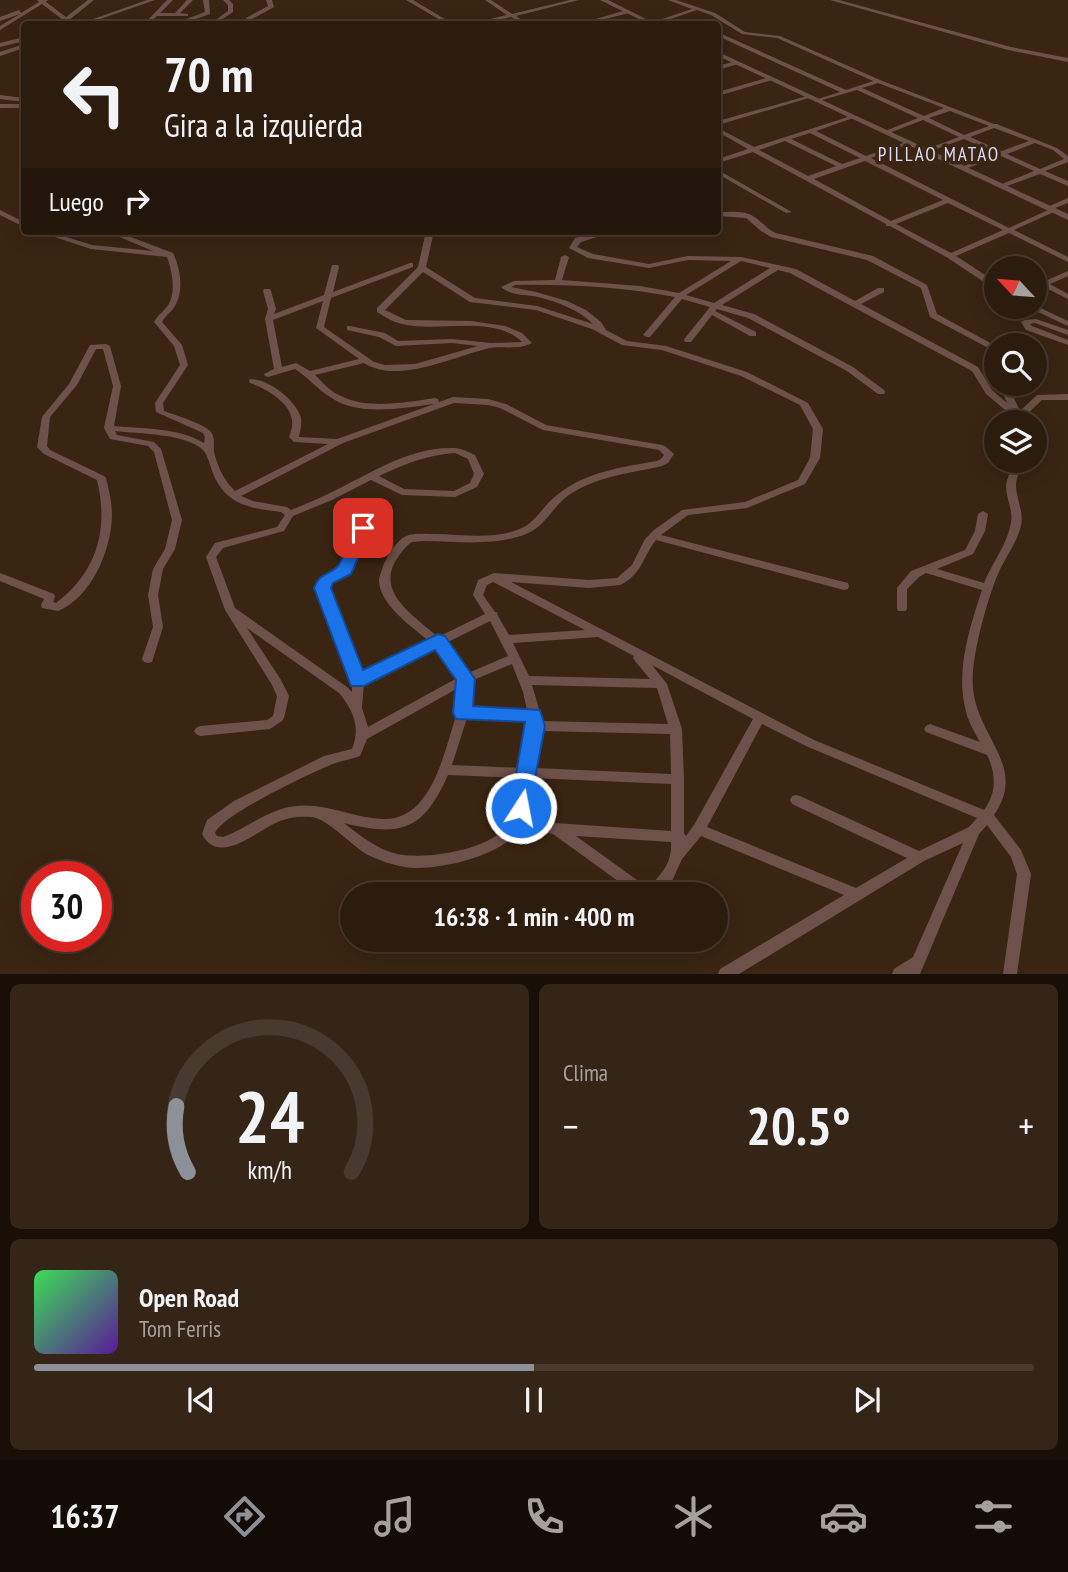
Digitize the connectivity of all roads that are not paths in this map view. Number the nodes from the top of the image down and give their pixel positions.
1 (41, 0) edge
2 (74, 0) edge
3 (91, 0) edge
4 (152, 0) edge
5 (170, 0) edge
6 (190, 0) edge
7 (206, 0) edge
8 (226, 0) edge
9 (269, 0) edge
10 (408, 0) edge
11 (488, 0) edge
12 (576, 0) edge
13 (603, 0) edge
14 (671, 0) edge
15 (833, 0) edge
16 (84, 5) junction
17 (696, 9) junction
18 (627, 12) junction
19 (156, 14) junction
20 (176, 15) junction
21 (187, 15) dead end
22 (512, 16) junction
23 (63, 21) edge
24 (65, 21) edge
25 (93, 21) edge
26 (149, 21) edge
27 (186, 21) edge
28 (216, 21) edge
29 (251, 21) edge
30 (445, 21) edge
31 (489, 21) edge
32 (520, 21) edge
33 (592, 21) edge
34 (646, 21) edge
35 (661, 21) edge
36 (0, 24) edge
37 (738, 30) junction
38 (721, 37) edge
39 (721, 37) edge
40 (21, 40) edge
41 (0, 45) edge
42 (21, 47) edge
43 (0, 54) edge
44 (721, 56) edge
45 (1068, 60) edge
46 (736, 63) junction
47 (721, 67) edge
48 (770, 79) junction
49 (878, 81) junction
50 (857, 88) junction
51 (846, 92) junction
52 (721, 93) edge
53 (0, 96) edge
54 (813, 99) junction
55 (21, 100) edge
56 (0, 106) edge
57 (21, 106) edge
58 (951, 108) junction
59 (853, 117) junction
60 (926, 119) junction
61 (721, 122) edge
62 (996, 125) junction
63 (811, 131) junction
64 (721, 132) edge
65 (887, 132) junction
66 (965, 136) junction
67 (786, 139) junction
68 (1035, 141) junction
69 (908, 143) junction
70 (754, 150) junction
71 (926, 150) junction
72 (1002, 154) junction
73 (865, 157) junction
74 (1068, 159) edge
75 (721, 160) edge
76 (841, 166) junction
77 (963, 167) junction
78 (1041, 172) junction
79 (721, 174) edge
80 (807, 179) junction
81 (1068, 184) edge
82 (1002, 186) junction
83 (950, 200) junction
84 (1068, 200) edge
85 (1052, 209) junction
86 (0, 212) edge
87 (788, 212) dead end
88 (721, 214) edge
89 (1068, 217) edge
90 (21, 223) edge
91 (890, 224) junction
92 (1009, 229) junction
93 (53, 235) edge
94 (119, 235) edge
95 (429, 235) edge
96 (594, 235) edge
97 (170, 255) junction
98 (951, 256) junction
99 (565, 257) dead end
100 (741, 259) junction
101 (1068, 260) edge
102 (410, 265) dead end
103 (335, 267) dead end
104 (777, 267) junction
105 (422, 268) junction
106 (1068, 273) edge
107 (984, 278) edge
108 (558, 282) junction
109 (1047, 283) edge
110 (1047, 286) edge
111 (267, 290) dead end
112 (881, 290) dead end
113 (330, 296) junction
114 (680, 296) junction
115 (1068, 297) edge
116 (854, 305) junction
117 (713, 309) junction
118 (1047, 314) edge
119 (270, 319) junction
120 (1068, 324) edge
121 (350, 328) dead end
122 (603, 331) junction
123 (1068, 333) edge
124 (754, 334) dead end
125 (647, 335) dead end
126 (688, 340) dead end
127 (1068, 343) edge
128 (984, 344) edge
129 (491, 345) junction
130 (366, 360) junction
131 (278, 370) junction
132 (268, 374) dead end
133 (309, 374) junction
134 (253, 381) dead end
135 (881, 392) dead end
136 (1068, 397) edge
137 (453, 400) junction
138 (1009, 410) edge
139 (1028, 410) edge
140 (110, 428) junction
141 (340, 441) junction
142 (207, 449) junction
143 (1016, 473) edge
144 (371, 476) junction
145 (234, 496) junction
146 (983, 513) dead end
147 (290, 514) junction
148 (363, 528) dead end
149 (654, 536) junction
150 (927, 569) junction
151 (0, 577) edge
152 (494, 577) junction
153 (845, 586) dead end
154 (988, 588) junction
155 (902, 608) dead end
156 (230, 610) junction
157 (493, 615) junction
158 (597, 633) junction
159 (506, 639) junction
160 (438, 641) junction
161 (637, 655) junction
162 (514, 658) junction
163 (148, 659) dead end
164 (466, 679) junction
165 (524, 680) junction
166 (358, 681) junction
167 (661, 684) junction
168 (357, 706) junction
169 (463, 713) junction
170 (760, 718) junction
171 (534, 721) junction
172 (676, 729) junction
173 (930, 729) dead end
174 (200, 731) dead end
175 (363, 736) junction
176 (994, 752) junction
177 (445, 770) junction
178 (527, 773) junction
179 (678, 779) junction
180 (796, 800) dead end
181 (324, 814) junction
182 (988, 817) junction
183 (517, 822) junction
184 (555, 829) junction
185 (699, 829) junction
186 (974, 831) junction
187 (680, 836) junction
188 (678, 855) junction
189 (919, 857) junction
190 (632, 882) edge
191 (662, 882) edge
192 (857, 894) junction
193 (915, 967) edge
194 (725, 974) edge
195 (900, 974) edge
196 (1010, 974) edge

1 - 23 street
1 - 36 street
1 - 36 street
2 - 16 street
3 - 16 street
4 - 25 street
5 - 19 street
6 - 20 street
7 - 27 street
8 - 28 street
9 - 29 street
10 - 30 street
11 - 22 street
12 - 22 street
13 - 18 street
14 - 17 street
15 - 45 street
16 - 24 street
17 - 35 street
17 - 37 street
18 - 33 street
18 - 34 street
19 - 20 street
19 - 26 street
20 - 21 street
22 - 31 street
22 - 32 street
37 - 38 street
37 - 49 street
39 - 51 street
40 - 41 street
42 - 43 street
44 - 46 street
46 - 47 street
46 - 48 street
48 - 52 street
48 - 54 street
49 - 50 street
49 - 58 street
50 - 51 street
50 - 60 street
51 - 54 street
53 - 55 street
54 - 59 street
54 - 61 street
56 - 57 street
58 - 60 street
58 - 62 street
59 - 63 street
59 - 65 street
60 - 65 street
60 - 66 street
62 - 66 street
62 - 68 street
63 - 67 street
63 - 73 street
64 - 70 street
65 - 69 street
66 - 71 street
66 - 72 street
67 - 70 street
67 - 76 street
68 - 72 street
68 - 74 street
69 - 71 street
69 - 73 street
70 - 75 street
70 - 80 street
71 - 77 street
72 - 77 street
72 - 78 street
73 - 76 street
73 - 83 street
74 - 78 street
76 - 80 street
77 - 82 street
78 - 81 street
78 - 82 street
79 - 87 street
80 - 91 street
82 - 85 street
83 - 91 street
83 - 92 street
84 - 85 street
85 - 89 street
85 - 92 street
86 - 90 street
88 - 128 street
91 - 98 street
92 - 98 street
92 - 101 street
93 - 97 street
94 - 97 street
95 - 105 street
96 - 100 street
97 - 142 street
98 - 107 street
99 - 108 street
100 - 104 street
100 - 114 street
102 - 113 street
103 - 113 street
104 - 116 street
104 - 117 street
105 - 122 street
105 - 129 street
106 - 109 street
108 - 114 street
108 - 122 street
110 - 115 street
111 - 119 street
112 - 116 street
113 - 119 street
113 - 130 street
114 - 117 street
114 - 125 street
116 - 138 street
117 - 124 street
117 - 126 street
117 - 135 street
118 - 120 street
119 - 131 street
121 - 129 street
122 - 149 street
123 - 127 street
129 - 130 street
130 - 133 street
131 - 132 street
131 - 133 street
133 - 137 street
134 - 141 street
136 - 139 street
137 - 141 street
137 - 160 street
140 - 142 street
140 - 151 street
140 - 163 street
141 - 145 street
142 - 145 street
143 - 154 street
144 - 144 street
144 - 147 street
145 - 147 street
146 - 150 street
147 - 156 street
148 - 166 street
149 - 152 street
149 - 153 street
150 - 154 street
150 - 155 street
152 - 157 street
152 - 158 street
154 - 176 street
156 - 168 street
156 - 174 street
157 - 159 street
157 - 160 street
158 - 159 street
158 - 161 street
159 - 162 street
160 - 164 street
160 - 166 street
161 - 167 street
161 - 170 street
162 - 164 street
162 - 165 street
164 - 169 street
164 - 175 street
165 - 167 street
165 - 171 street
166 - 168 street
167 - 172 street
168 - 175 street
169 - 171 street
169 - 177 street
170 - 182 street
170 - 185 street
171 - 172 street
171 - 178 street
172 - 179 street
173 - 176 street
175 - 181 street
176 - 182 street
177 - 178 street
177 - 181 street
178 - 179 street
178 - 183 street
179 - 187 street
180 - 189 street
181 - 183 street
182 - 186 street
182 - 196 street
183 - 184 street
184 - 187 street
184 - 190 street
185 - 188 street
185 - 192 street
186 - 189 street
186 - 193 street
187 - 188 street
188 - 191 street
189 - 192 street
192 - 194 street
193 - 195 street

